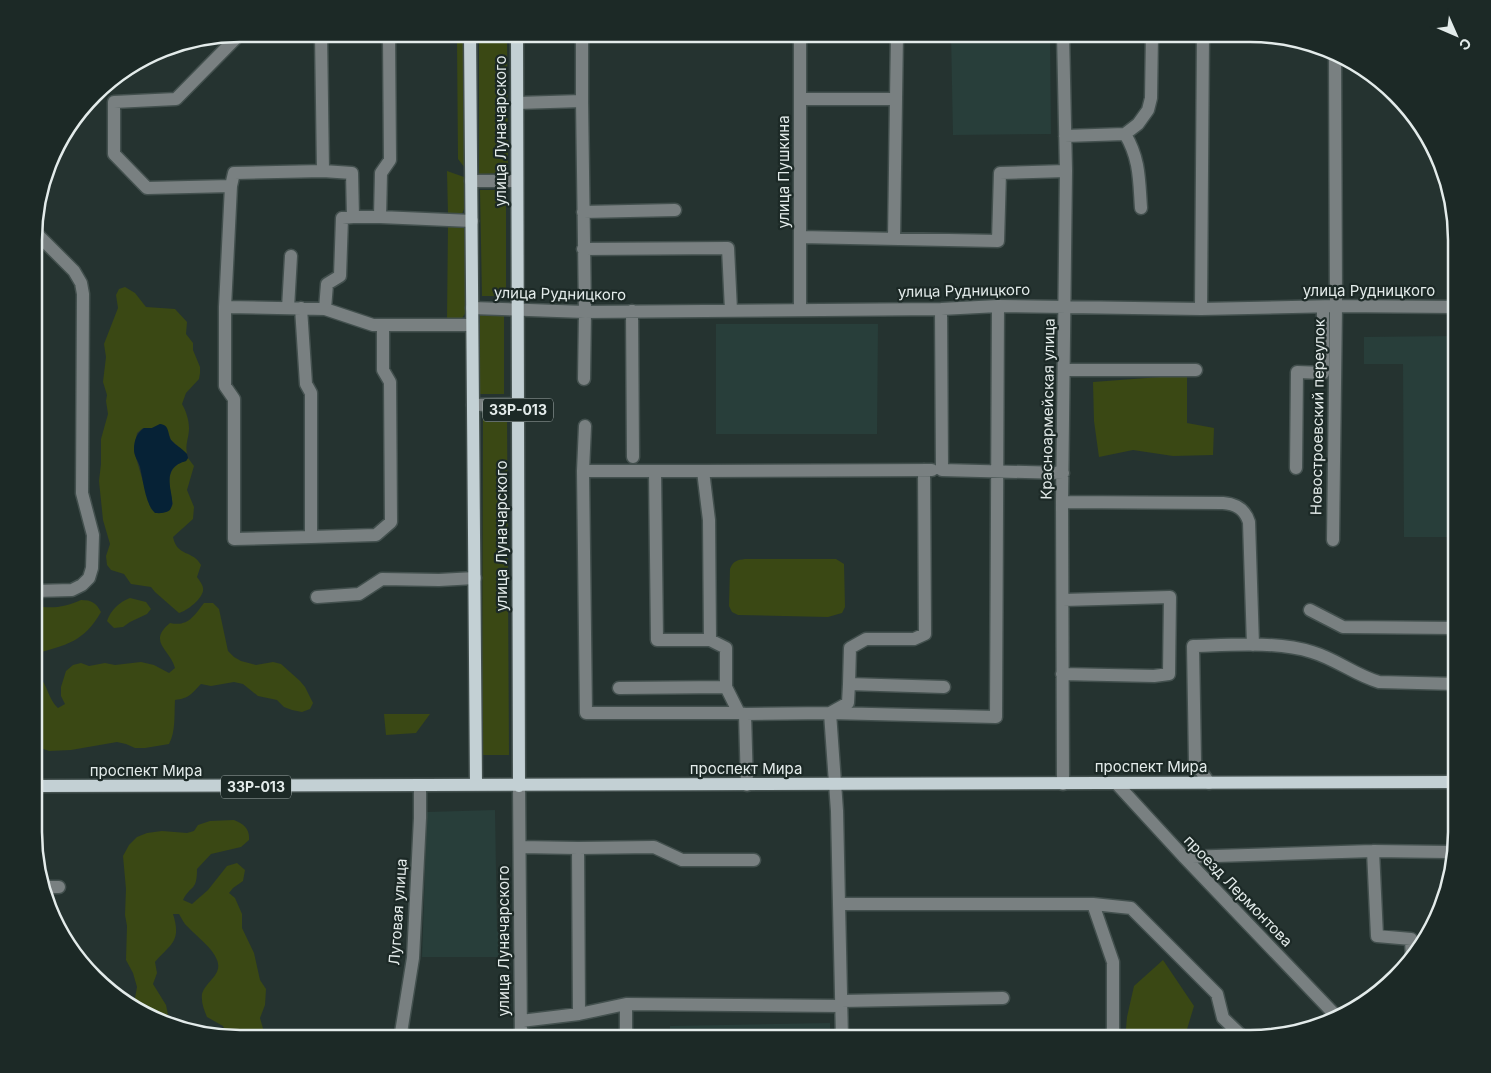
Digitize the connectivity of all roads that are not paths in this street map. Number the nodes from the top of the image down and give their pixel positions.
1 (321, 42) edge
2 (389, 42) edge
3 (470, 42) edge
4 (517, 42) edge
5 (582, 42) edge
6 (800, 42) edge
7 (897, 42) edge
8 (1063, 42) edge
9 (1152, 42) edge
10 (1203, 42) edge
11 (231, 43) edge
12 (1335, 62) edge
13 (800, 99) junction
14 (896, 99) junction
15 (582, 101) junction
16 (517, 103) junction
17 (1125, 134) junction
18 (1065, 136) junction
19 (1066, 171) junction
20 (323, 172) junction
21 (517, 180) junction
22 (471, 181) junction
23 (231, 186) junction
24 (1140, 208) dead end
25 (675, 210) dead end
26 (583, 212) junction
27 (353, 217) junction
28 (380, 217) junction
29 (472, 220) junction
30 (800, 237) junction
31 (42, 238) edge
32 (894, 239) junction
33 (583, 249) junction
34 (291, 256) dead end
35 (998, 306) junction
36 (1066, 306) junction
37 (225, 307) junction
38 (1329, 307) junction
39 (1448, 307) edge
40 (288, 308) junction
41 (301, 308) junction
42 (472, 308) junction
43 (325, 309) junction
44 (800, 309) junction
45 (941, 309) junction
46 (1201, 309) junction
47 (518, 310) junction
48 (731, 310) junction
49 (632, 311) junction
50 (586, 312) junction
51 (472, 325) junction
52 (383, 326) junction
53 (1065, 370) junction
54 (1196, 370) dead end
55 (584, 379) dead end
56 (518, 404) junction
57 (473, 405) junction
58 (584, 426) dead end
59 (633, 457) dead end
60 (1296, 468) dead end
61 (924, 470) junction
62 (942, 470) junction
63 (583, 471) junction
64 (655, 471) junction
65 (703, 471) junction
66 (997, 473) junction
67 (1063, 473) junction
68 (1062, 502) junction
69 (311, 537) junction
70 (1333, 540) dead end
71 (475, 578) junction
72 (42, 591) edge
73 (317, 597) dead end
74 (1062, 600) junction
75 (1310, 610) dead end
76 (1448, 628) edge
77 (710, 640) junction
78 (1253, 645) junction
79 (1062, 674) junction
80 (849, 684) junction
81 (1448, 684) edge
82 (726, 687) junction
83 (944, 687) dead end
84 (619, 688) dead end
85 (830, 713) junction
86 (742, 714) junction
87 (1448, 782) edge
88 (1209, 783) junction
89 (834, 784) junction
90 (1063, 784) junction
91 (1116, 784) junction
92 (476, 785) junction
93 (747, 785) junction
94 (42, 786) edge
95 (420, 786) junction
96 (519, 786) junction
97 (520, 847) junction
98 (578, 848) junction
99 (1373, 851) junction
100 (1448, 852) dead end
101 (1184, 857) junction
102 (754, 860) dead end
103 (50, 887) edge
104 (59, 887) dead end
105 (839, 904) junction
106 (1093, 904) junction
107 (1411, 948) edge
108 (1003, 998) dead end
109 (626, 1004) junction
110 (841, 1004) junction
111 (1333, 1012) edge
112 (579, 1014) junction
113 (521, 1021) junction
114 (401, 1030) edge
115 (521, 1030) edge
116 (626, 1030) edge
117 (842, 1030) edge
118 (1113, 1030) edge
119 (1236, 1030) edge

1 - 20 street
2 - 28 street
3 - 22 main road, улица Луначарского / 33Р-013
4 - 16 main road, улица Луначарского / 33Р-013
5 - 15 street
6 - 13 street, улица Пушкина
7 - 14 street
8 - 18 street, Красноармейская улица
9 - 17 street
10 - 46 street
11 - 23 street
12 - 38 street, Новостроевский переулок
13 - 14 street
13 - 30 street, улица Пушкина
14 - 32 street
15 - 16 street
15 - 26 street
16 - 21 main road, улица Луначарского / 33Р-013
17 - 18 street
17 - 24 street
18 - 19 street, Красноармейская улица
19 - 32 street
19 - 36 street, Красноармейская улица
20 - 23 street
20 - 27 street
21 - 22 street
21 - 47 main road, улица Луначарского / 33Р-013
22 - 29 main road, улица Луначарского / 33Р-013
23 - 37 street
25 - 26 street
26 - 33 street
27 - 28 street
27 - 43 street
28 - 29 street
29 - 42 main road, улица Луначарского / 33Р-013
30 - 32 street
30 - 44 street, улица Пушкина
31 - 72 street
33 - 48 street
33 - 50 street
34 - 40 street
35 - 36 street, улица Рудницкого
35 - 45 street, улица Рудницкого
35 - 66 street
36 - 46 street, улица Рудницкого
36 - 53 street, Красноармейская улица
37 - 40 street
37 - 69 street
38 - 39 street, улица Рудницкого
38 - 46 street, улица Рудницкого
38 - 60 street
38 - 70 street, Новостроевский переулок
40 - 41 street
41 - 43 street
41 - 69 street
42 - 47 street, улица Рудницкого
42 - 51 main road, улица Луначарского / 33Р-013
43 - 52 street
44 - 45 street, улица Рудницкого
44 - 48 street, улица Рудницкого
45 - 62 street
47 - 50 street, улица Рудницкого
47 - 56 main road, улица Луначарского / 33Р-013
48 - 49 street, улица Рудницкого
49 - 50 street, улица Рудницкого
49 - 59 street
50 - 55 street
51 - 52 street
51 - 57 main road, улица Луначарского / 33Р-013
52 - 69 street
53 - 54 street
53 - 67 street, Красноармейская улица
56 - 57 street
56 - 96 main road, улица Луначарского / 33Р-013
57 - 71 main road, улица Луначарского / 33Р-013
58 - 63 street
61 - 62 street
61 - 65 street
61 - 80 street
62 - 66 street
63 - 64 street
63 - 86 street
64 - 65 street
64 - 77 street
65 - 77 street
66 - 67 street
66 - 85 street
67 - 68 street, Красноармейская улица
68 - 74 street, Красноармейская улица
68 - 78 street
71 - 73 street
71 - 92 main road, улица Луначарского / 33Р-013
74 - 79 street, Красноармейская улица
74 - 79 street
75 - 76 street
77 - 82 street
78 - 81 street
78 - 88 street
79 - 90 street, Красноармейская улица
80 - 83 street
80 - 85 street
82 - 84 street
82 - 86 street
85 - 86 street
85 - 89 street
86 - 93 street
87 - 88 main road, проспект Мира
88 - 91 main road, проспект Мира
89 - 90 main road, проспект Мира
89 - 93 main road, проспект Мира
89 - 105 street
90 - 91 main road, проспект Мира
91 - 101 street, проезд Лермонтова
92 - 95 main road, проспект Мира / 33Р-013
92 - 96 main road, проспект Мира / 33Р-013
93 - 96 main road, проспект Мира
94 - 95 main road, проспект Мира / 33Р-013
95 - 114 street, Луговая улица
96 - 97 street, улица Луначарского
97 - 98 street
97 - 113 street, улица Луначарского
98 - 102 street
98 - 112 street
99 - 100 street
99 - 101 street
99 - 107 street
101 - 111 street, проезд Лермонтова
103 - 104 street
105 - 106 street
105 - 110 street
106 - 118 street
106 - 119 street
108 - 110 street
109 - 110 street
109 - 112 street
109 - 116 street
110 - 117 street
112 - 113 street
113 - 115 street, улица Луначарского

